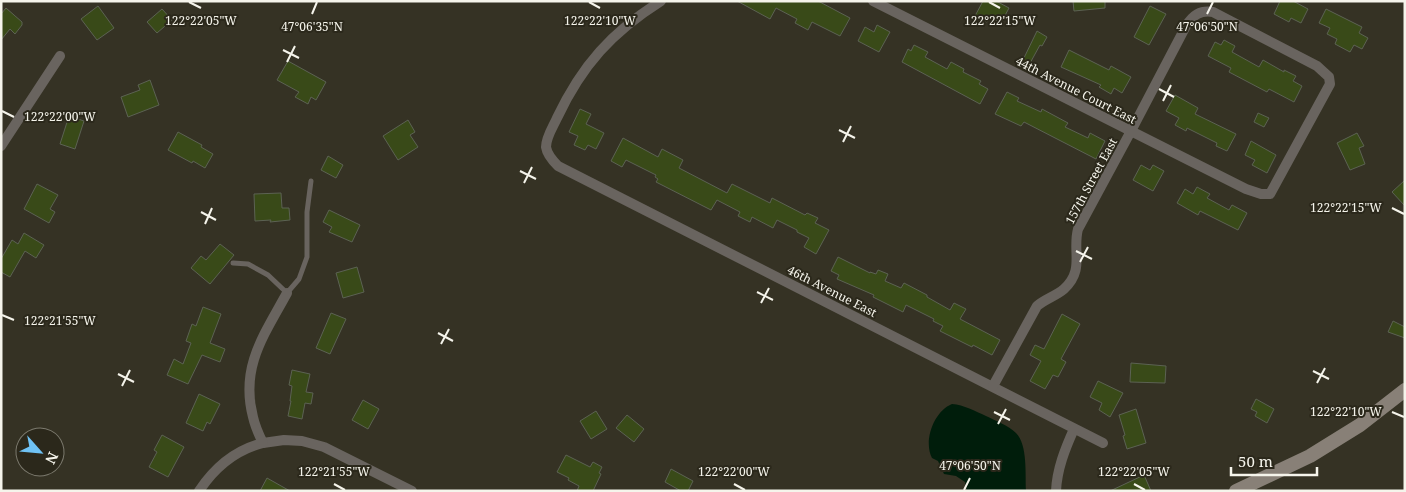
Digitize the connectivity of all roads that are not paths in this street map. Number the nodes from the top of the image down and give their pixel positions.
1 (661, 1) edge
2 (873, 1) edge
3 (60, 56) dead end
4 (1131, 131) junction
5 (1, 146) edge
6 (311, 181) dead end
7 (1270, 194) joint
8 (233, 263) dead end
9 (287, 293) junction
10 (993, 386) junction
11 (1405, 390) edge
12 (1074, 429) junction
13 (263, 443) junction
14 (1103, 443) dead end
15 (199, 491) edge
16 (412, 491) edge
17 (1056, 491) edge
18 (1236, 491) edge

1 - 10 street, 46th Avenue East
2 - 4 street, 44th Avenue Court East
3 - 5 street
4 - 7 street, 44th Avenue Court East
4 - 7 street, 157th Street East
4 - 10 street, 157th Street East
6 - 9 lane
8 - 9 lane
9 - 13 street
10 - 12 street, 46th Avenue East
11 - 18 main road
12 - 14 street, 46th Avenue East
12 - 17 street
13 - 15 street
13 - 16 street

